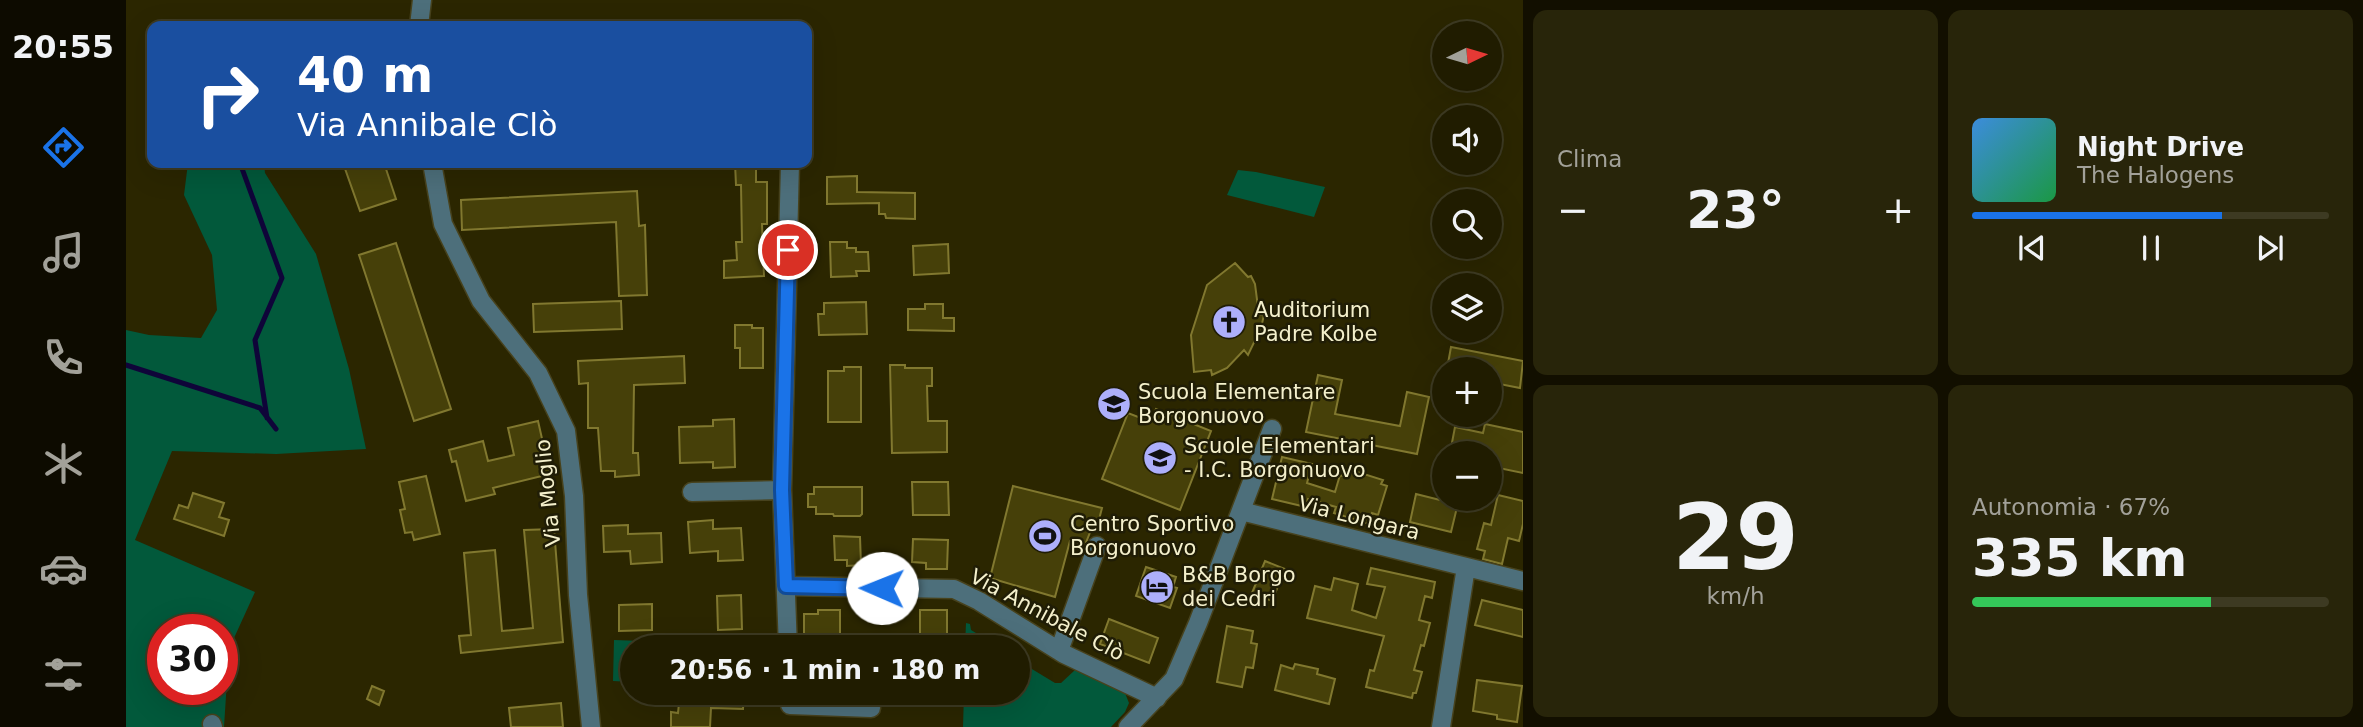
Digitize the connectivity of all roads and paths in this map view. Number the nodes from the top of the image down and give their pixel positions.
1 (422, 0) edge
2 (420, 21) edge
3 (433, 168) edge
4 (790, 168) edge
5 (1272, 429) dead end
6 (782, 490) junction
7 (692, 492) dead end
8 (1241, 512) junction
9 (1097, 545) dead end
10 (1466, 567) junction
11 (1523, 581) edge
12 (786, 586) junction
13 (788, 635) edge
14 (1059, 650) junction
15 (1157, 698) junction
16 (790, 705) edge
17 (871, 708) dead end
18 (591, 727) edge
19 (1128, 727) edge
20 (1441, 727) edge

1 - 2 street
3 - 18 street, Via Moglio
4 - 6 street
5 - 8 street
6 - 7 street
6 - 12 street
8 - 10 street, Via Longara
8 - 15 street
9 - 14 street
10 - 11 street, Via Longara
10 - 20 street
12 - 13 street
12 - 14 street, Via Annibale Clò
14 - 15 street, Via Annibale Clò
15 - 19 street
16 - 17 street

